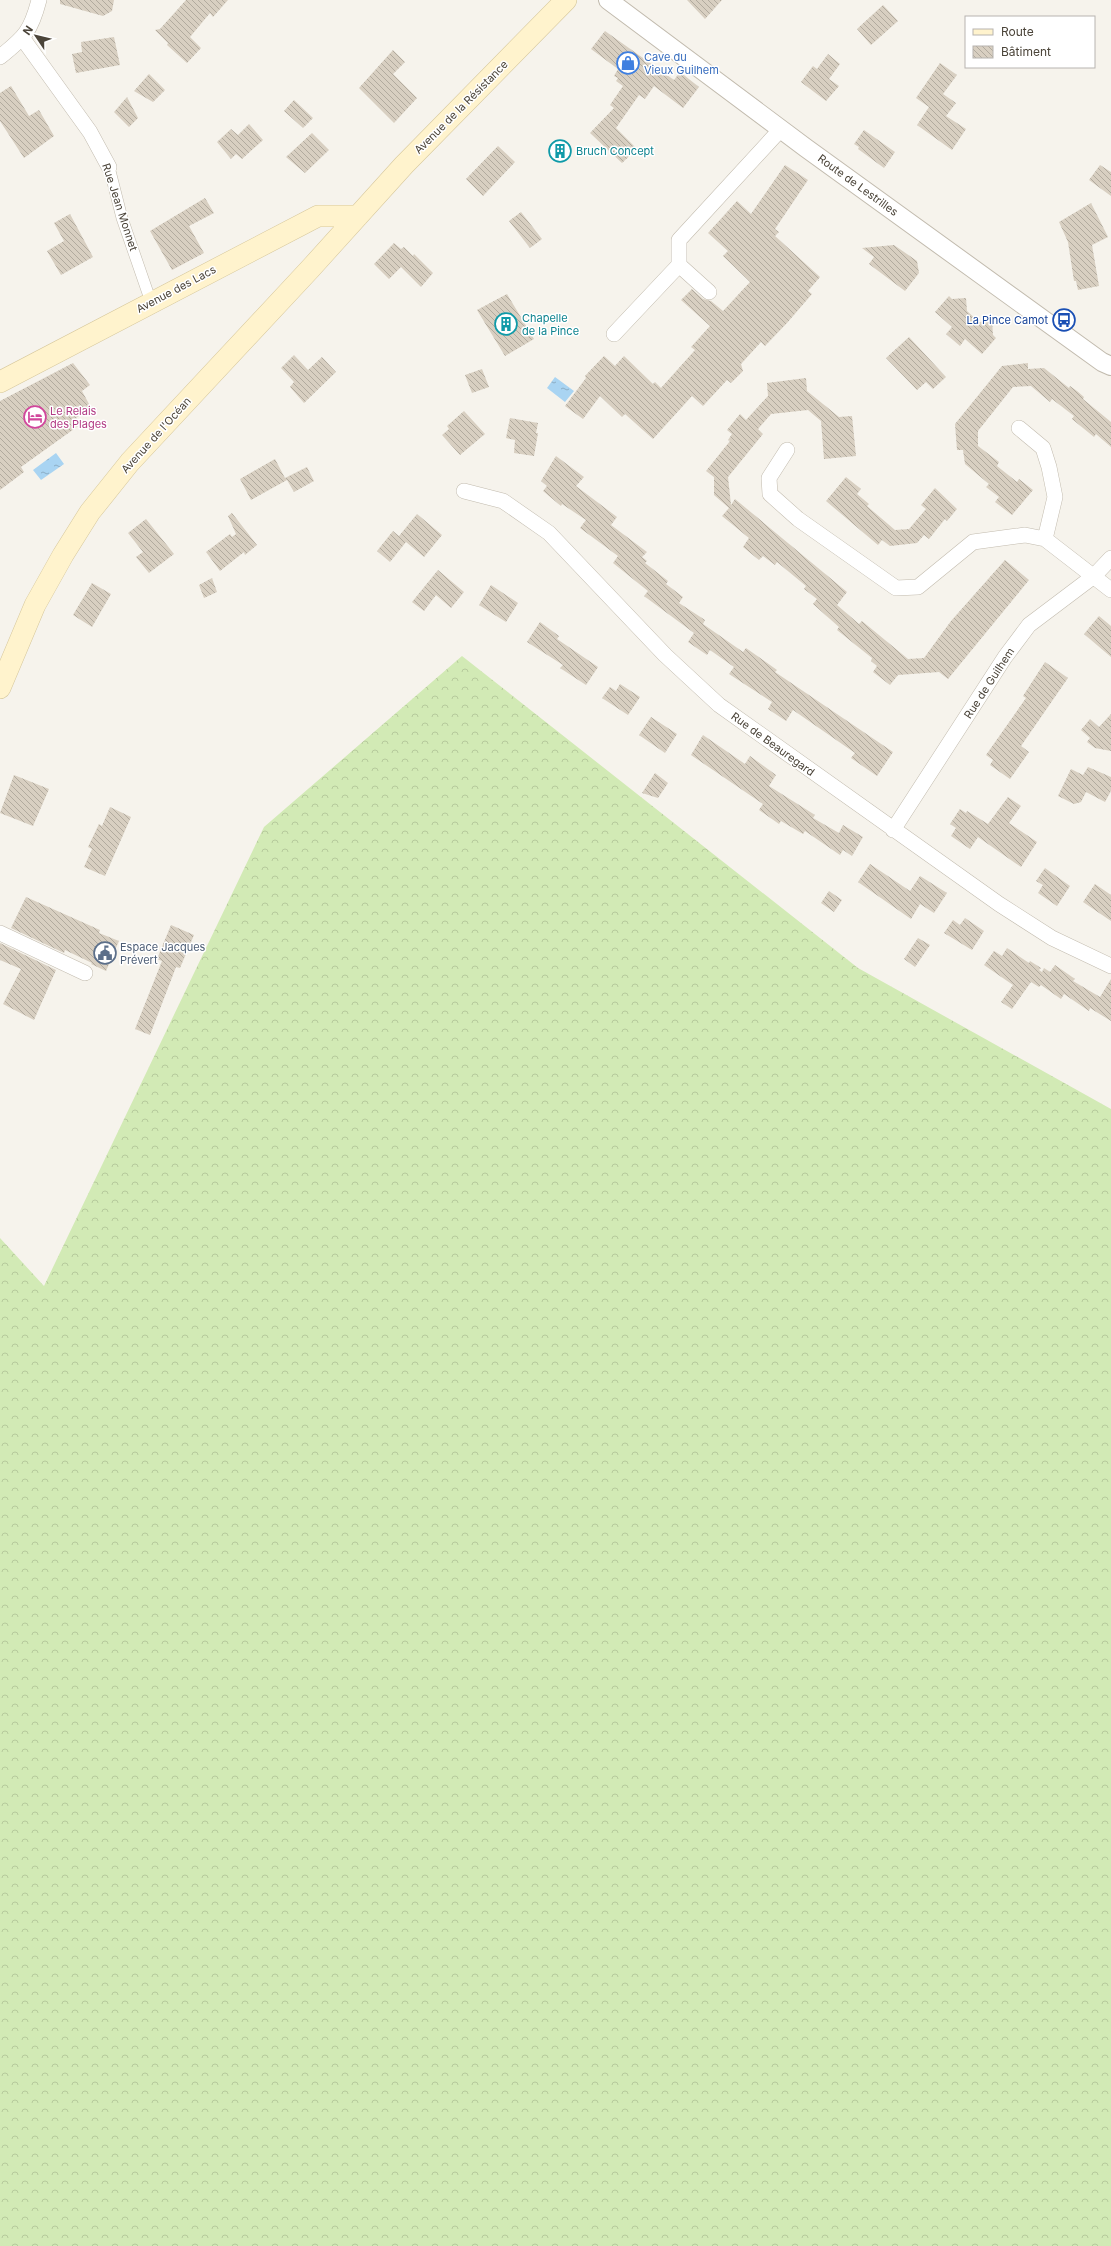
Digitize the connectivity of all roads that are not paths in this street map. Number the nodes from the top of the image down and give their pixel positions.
1 (39, 0) edge
2 (566, 0) edge
3 (608, 0) edge
4 (23, 39) junction
5 (0, 56) edge
6 (781, 129) junction
7 (109, 167) joint
8 (358, 216) junction
9 (679, 265) junction
10 (709, 292) dead end
11 (151, 302) junction
12 (614, 334) dead end
13 (1111, 366) edge
14 (0, 382) edge
15 (1019, 428) dead end
16 (787, 450) dead end
17 (464, 491) dead end
18 (1045, 539) junction
19 (1111, 558) edge
20 (1094, 576) junction
21 (1111, 590) edge
22 (0, 688) edge
23 (893, 830) junction
24 (0, 933) edge
25 (1111, 966) edge
26 (85, 973) dead end

1 - 4 street
2 - 8 main road, Avenue de la Résistance
3 - 6 street, Route de Lestrilles
4 - 5 street
4 - 7 street, Rue Jean Monnet
6 - 9 street
6 - 13 street, Route de Lestrilles
7 - 11 street, Rue Jean Monnet
8 - 11 main road, Avenue des Lacs
8 - 22 main road, Avenue de l'Océan
9 - 10 street
9 - 12 street
11 - 14 main road, Avenue des Lacs
15 - 18 street
16 - 18 street
17 - 23 street, Rue de Beauregard
18 - 20 street
19 - 20 street, Rue de Guilhem
20 - 21 street
20 - 23 street, Rue de Guilhem
23 - 25 street, Rue de Beauregard
24 - 26 street

